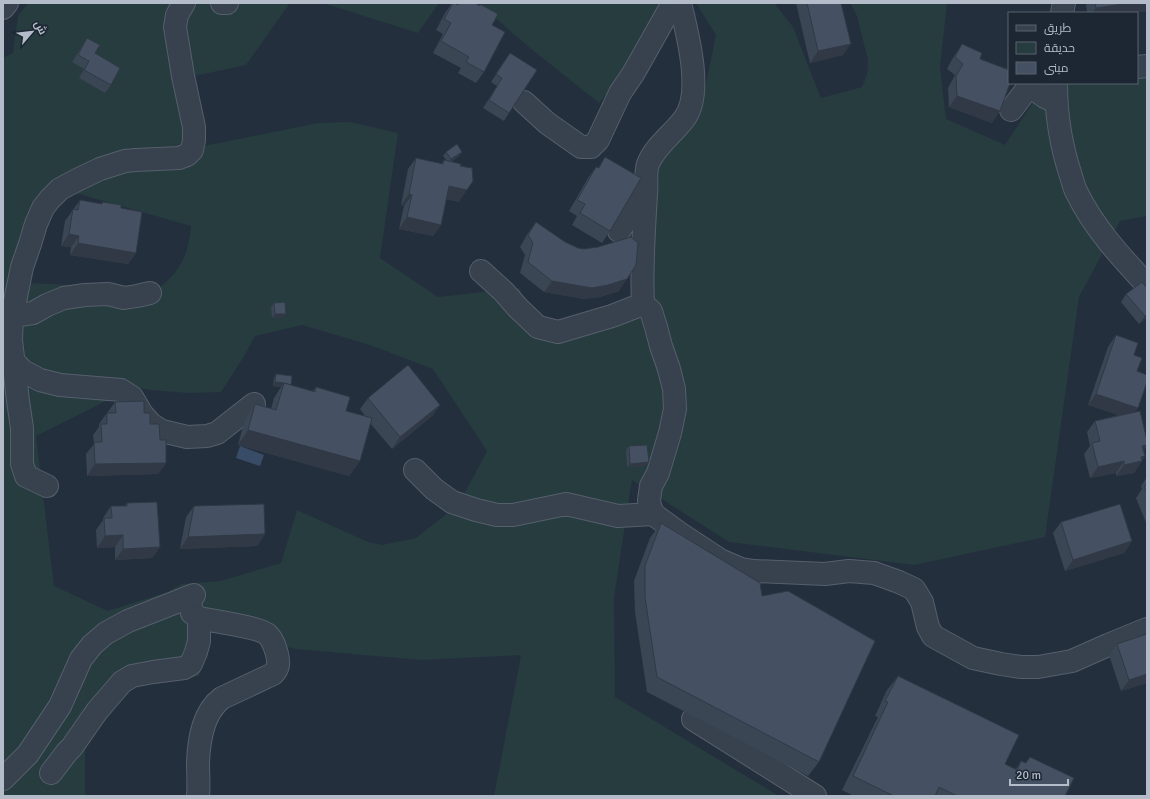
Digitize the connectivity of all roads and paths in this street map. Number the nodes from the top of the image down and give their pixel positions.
1 (7, 3) edge
2 (184, 3) edge
3 (222, 3) edge
4 (227, 3) edge
5 (673, 3) edge
6 (680, 3) edge
7 (3, 8) edge
8 (1056, 92) edge
9 (524, 102) edge
10 (1011, 110) dead end
11 (646, 191) junction
12 (619, 231) edge
13 (481, 271) dead end
14 (1147, 285) edge
15 (150, 292) dead end
16 (643, 304) junction
17 (12, 316) junction
18 (13, 361) junction
19 (254, 404) edge
20 (415, 470) dead end
21 (47, 486) dead end
22 (653, 514) junction
23 (199, 618) junction
24 (1147, 629) edge
25 (693, 719) dead end
26 (51, 773) dead end
27 (3, 779) edge
28 (198, 796) edge
29 (814, 796) edge

1 - 7 street
2 - 17 street
3 - 4 street
5 - 9 street
6 - 11 street
8 - 10 street
8 - 14 street
11 - 12 street
11 - 16 street
13 - 16 street
15 - 17 street
16 - 22 street
17 - 18 street
18 - 19 street
18 - 21 street
20 - 22 street
22 - 24 street
23 - 26 street
23 - 27 street
23 - 28 street
25 - 29 street

